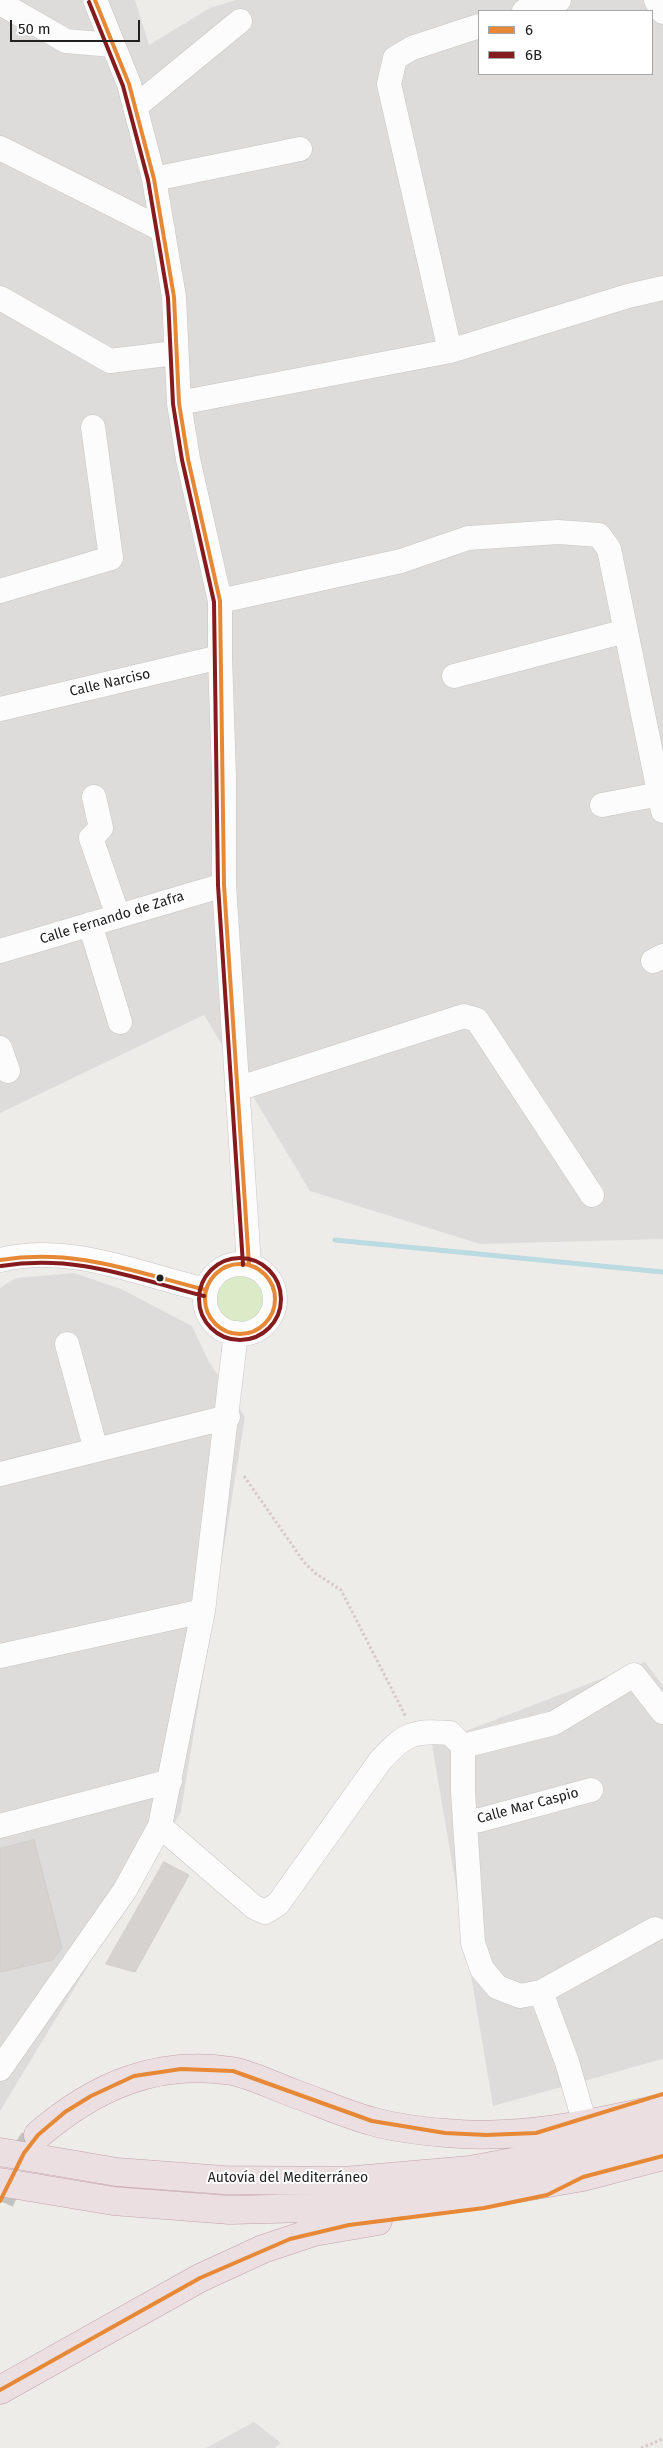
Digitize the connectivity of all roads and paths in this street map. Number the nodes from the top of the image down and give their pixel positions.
1 (95, 0) edge
2 (559, 0) edge
3 (656, 0) edge
4 (0, 3) edge
5 (527, 10) edge
6 (663, 12) edge
7 (240, 21) dead end
8 (478, 26) edge
9 (112, 45) junction
10 (135, 107) junction
11 (0, 148) edge
12 (300, 149) dead end
13 (154, 179) junction
14 (163, 230) junction
15 (663, 288) edge
16 (0, 298) edge
17 (450, 351) junction
18 (175, 353) junction
19 (179, 404) junction
20 (93, 427) dead end
21 (0, 591) edge
22 (220, 601) junction
23 (626, 631) junction
24 (220, 657) junction
25 (454, 676) dead end
26 (0, 708) edge
27 (655, 732) edge
28 (94, 797) dead end
29 (661, 803) edge
30 (602, 806) dead end
31 (224, 885) junction
32 (118, 916) junction
33 (90, 924) junction
34 (1, 948) edge
35 (120, 1022) dead end
36 (0, 1048) edge
37 (8, 1071) dead end
38 (238, 1089) junction
39 (592, 1194) dead end
40 (0, 1260) edge
41 (249, 1265) junction
42 (206, 1290) junction
43 (236, 1333) junction
44 (67, 1344) dead end
45 (228, 1417) junction
46 (96, 1450) junction
47 (0, 1474) edge
48 (244, 1476) dead end
49 (203, 1611) junction
50 (0, 1656) edge
51 (663, 1712) edge
52 (422, 1731) junction
53 (463, 1746) junction
54 (170, 1781) junction
55 (591, 1790) dead end
56 (465, 1822) junction
57 (0, 1826) edge
58 (160, 1826) junction
59 (655, 1929) dead end
60 (541, 1992) junction
61 (0, 2070) edge
62 (663, 2094) edge
63 (663, 2108) edge
64 (584, 2121) junction
65 (663, 2128) edge
66 (38, 2135) tunnel mouth
67 (0, 2152) edge
68 (663, 2156) edge
69 (583, 2177) junction
70 (0, 2182) edge
71 (0, 2390) edge
72 (663, 2439) edge
73 (641, 2448) edge

1 - 9 street
2 - 5 street
3 - 6 street
4 - 9 street
7 - 10 street
8 - 17 street
9 - 10 street
10 - 13 street
11 - 14 street
12 - 13 street
13 - 14 street
14 - 18 street
15 - 17 street
16 - 18 street
17 - 19 street
18 - 19 street
19 - 22 street
20 - 21 street
22 - 23 street
22 - 24 street
23 - 25 street
23 - 27 street
24 - 26 street, Calle Narciso
24 - 31 street
27 - 29 street
28 - 32 street
29 - 30 street
31 - 32 street, Calle Fernando de Zafra
31 - 38 street
32 - 33 street, Calle Fernando de Zafra
33 - 34 street, Calle Fernando de Zafra
33 - 35 street
36 - 37 street
38 - 39 street
38 - 41 street
40 - 42 street
41 - 42 street
41 - 43 street
42 - 43 street
43 - 45 street
44 - 46 street
45 - 46 street
45 - 49 street
46 - 47 street
48 - 52 path
49 - 50 street
49 - 54 street
51 - 53 street
52 - 53 street
52 - 58 street
53 - 56 street
54 - 57 street
54 - 58 street
55 - 56 street, Calle Mar Caspio
56 - 60 street
58 - 61 street
59 - 60 street
60 - 64 street
62 - 64 street
63 - 64 highway
64 - 66 highway
65 - 67 highway, Autovía del Mediterráneo
68 - 69 highway, Autovía del Mediterráneo
69 - 70 highway, Autovía del Mediterráneo
69 - 71 highway
72 - 73 path

